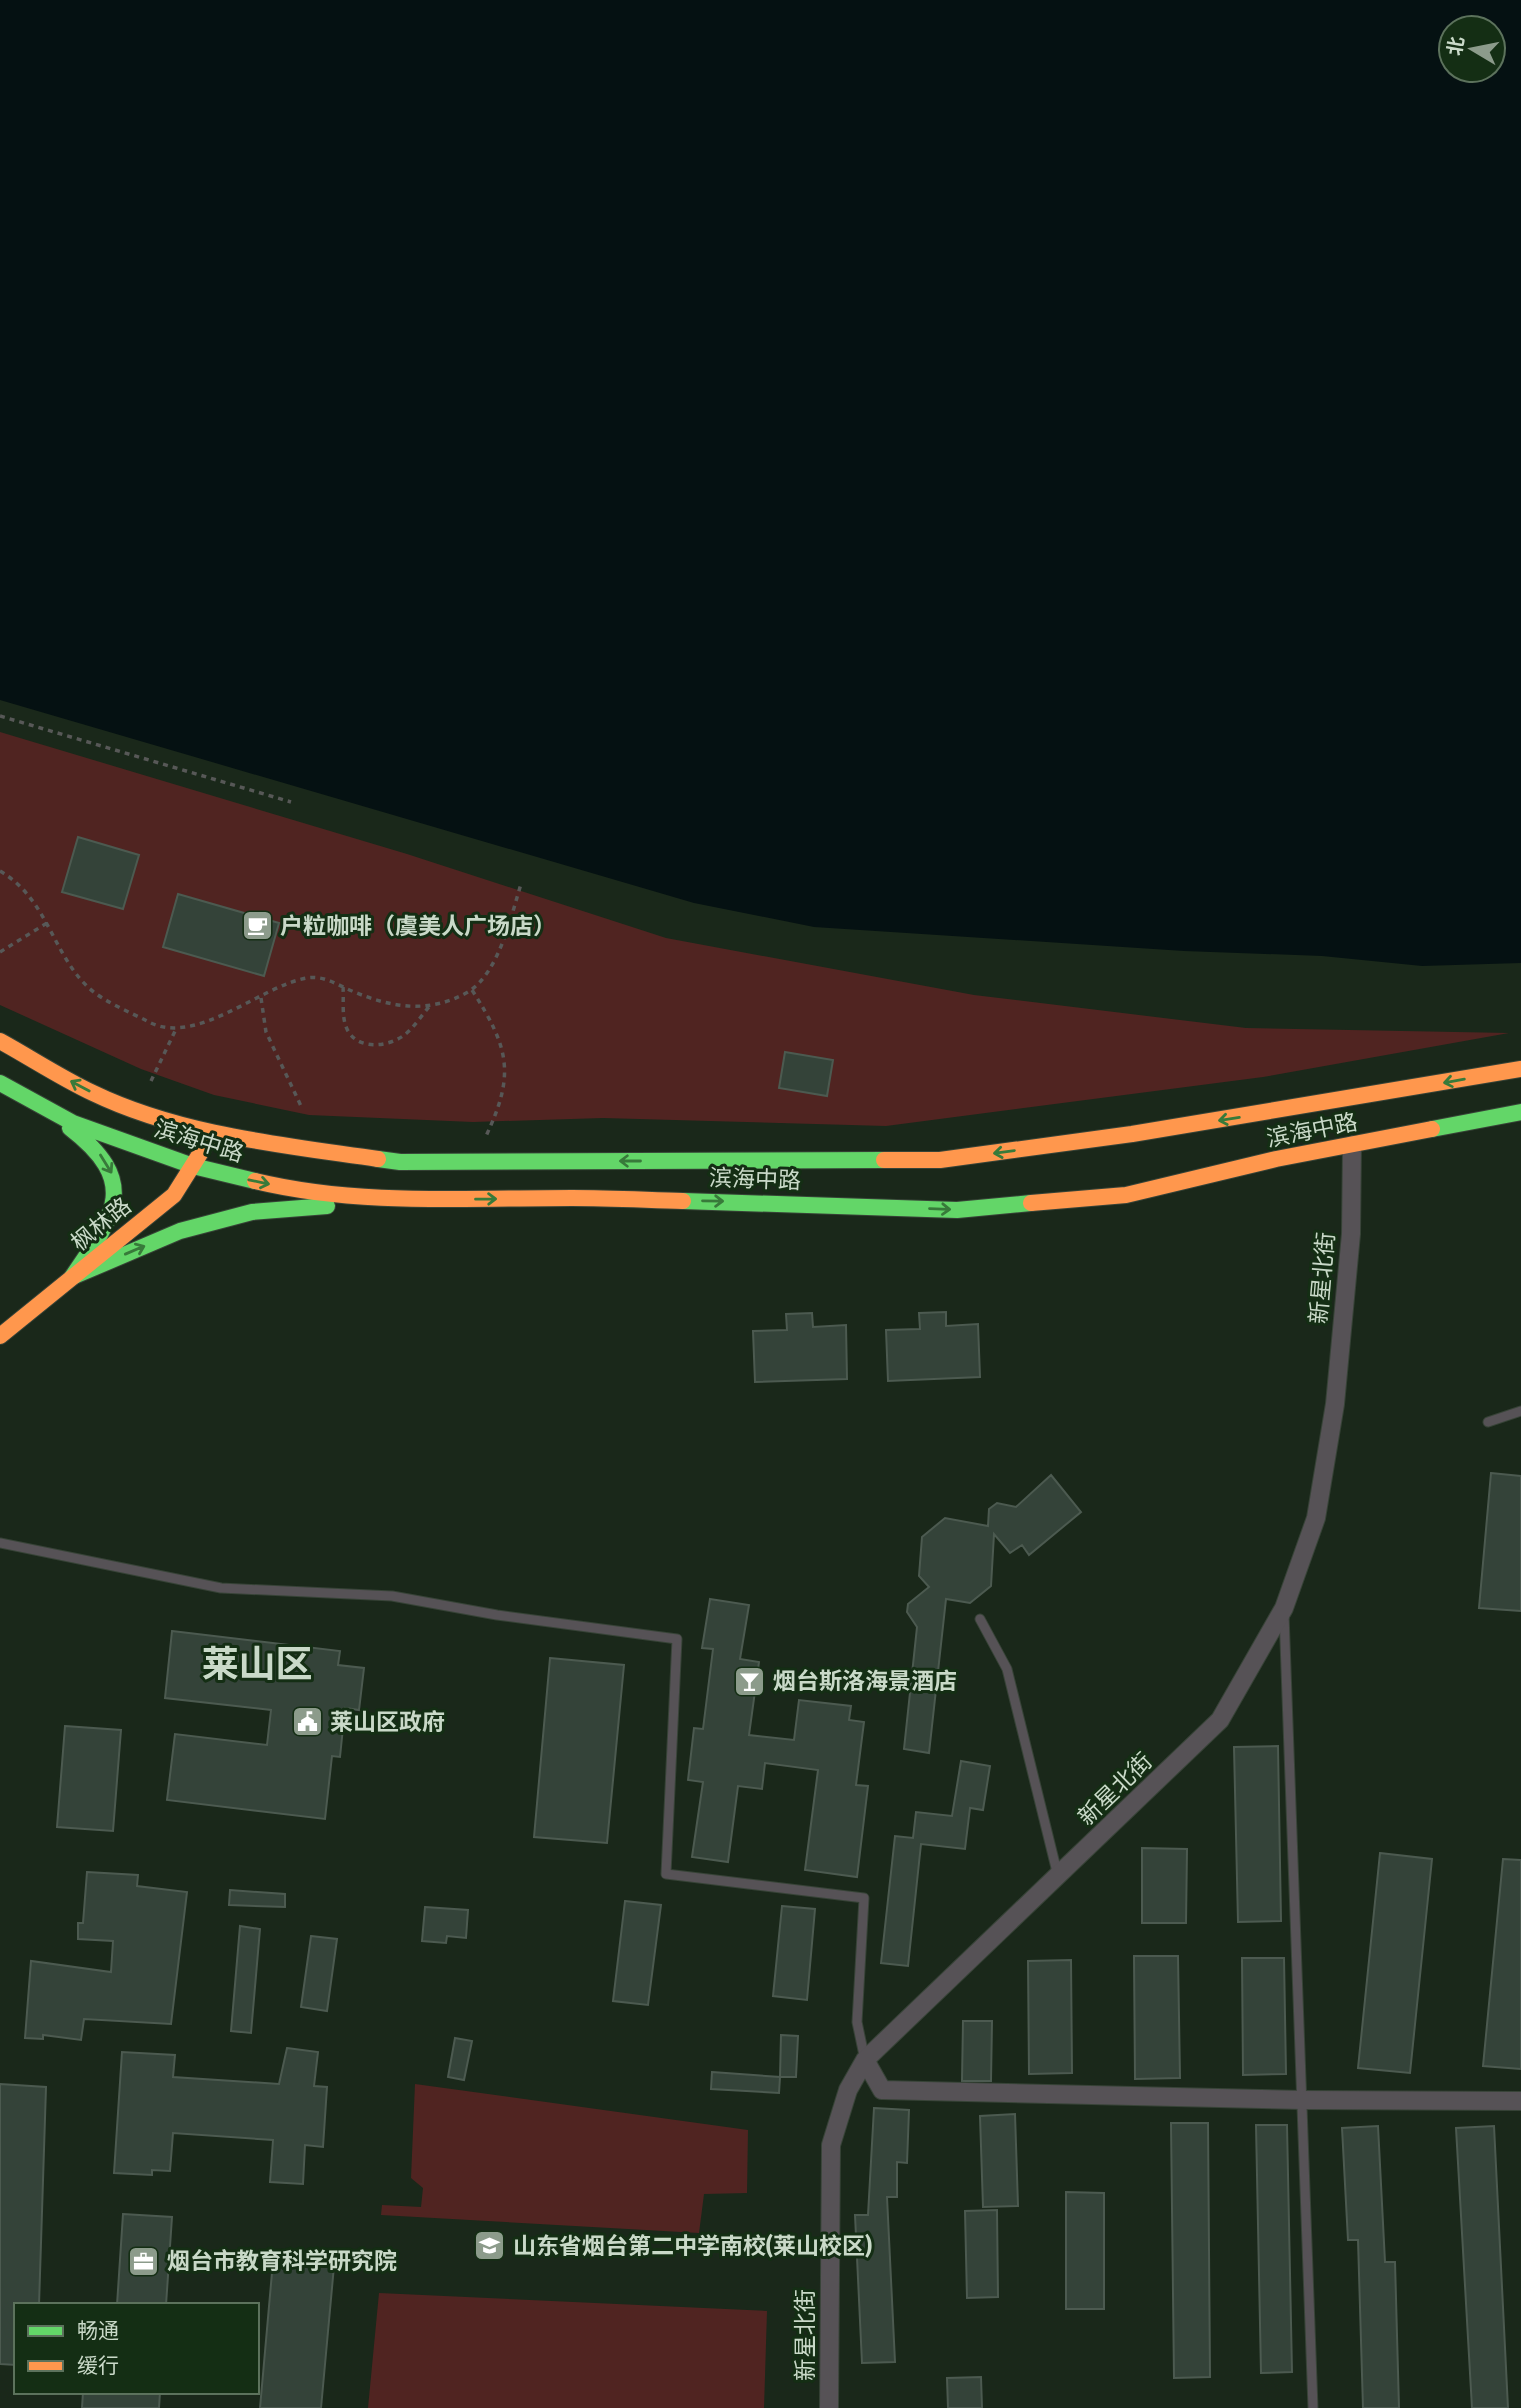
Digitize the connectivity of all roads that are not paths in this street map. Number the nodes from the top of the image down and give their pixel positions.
1 (0, 1041) edge
2 (1521, 1069) edge
3 (0, 1083) edge
4 (15, 1092) junction
5 (1521, 1112) edge
6 (214, 1133) junction
7 (1352, 1145) junction
8 (193, 1166) junction
9 (401, 1200) junction
10 (72, 1277) junction
11 (0, 1336) edge
12 (1521, 1411) edge
13 (1488, 1422) dead end
14 (0, 1543) edge
15 (1284, 1608) junction
16 (980, 1619) dead end
17 (1058, 1877) junction
18 (864, 2060) junction
19 (1302, 2100) junction
20 (1521, 2101) edge
21 (829, 2408) edge
22 (1313, 2408) edge

6 -> 1 main road, 滨海中路
2 -> 6 main road, 滨海中路
3 - 4 main road, 滨海中路
4 - 8 main road, 滨海中路
4 -> 10 main road
5 - 7 main road, 滨海中路
6 - 8 main road, 枫林路
9 -> 7 main road, 滨海中路
7 - 15 street, 新星北街
8 -> 9 main road, 滨海中路
8 - 10 main road, 枫林路
10 -> 9 main road
10 - 11 main road, 枫林路
12 - 13 lane
14 - 18 lane
15 - 17 street, 新星北街
15 - 19 lane
16 - 17 lane
17 - 18 street, 新星北街
18 - 19 street
18 - 21 street, 新星北街
19 - 20 street
19 - 22 lane

